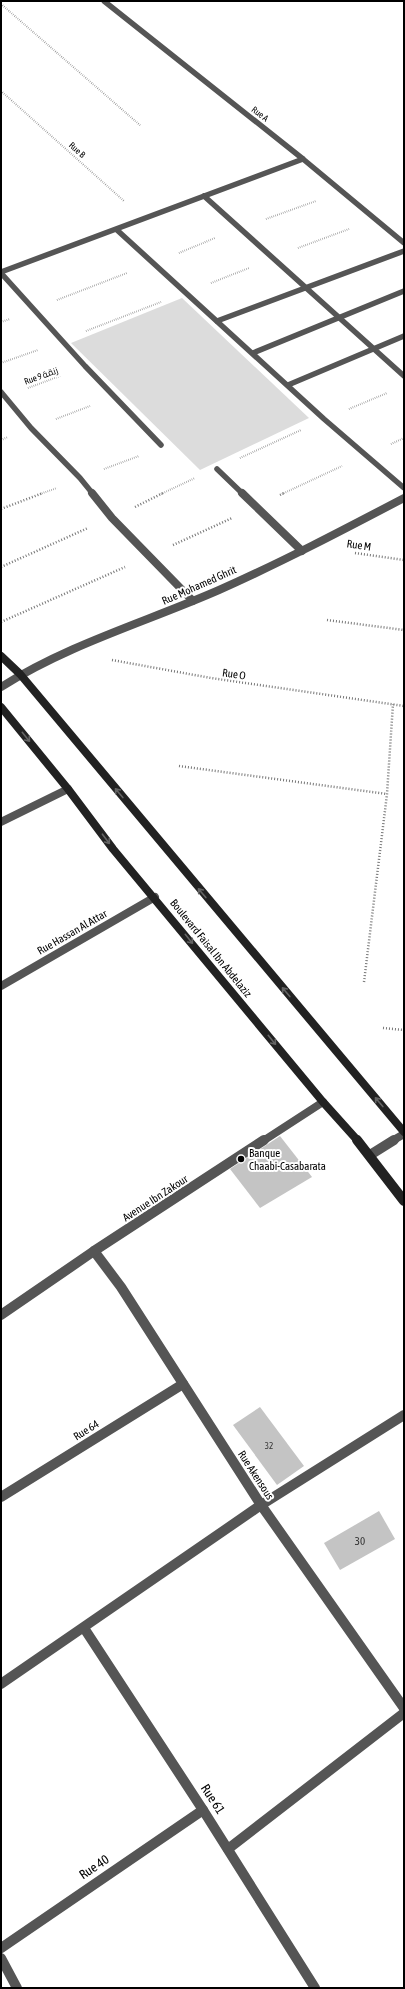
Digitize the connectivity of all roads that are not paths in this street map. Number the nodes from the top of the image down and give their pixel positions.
1 (104, 1) edge
2 (303, 159) junction
3 (204, 196) junction
4 (117, 230) junction
5 (404, 243) edge
6 (404, 251) edge
7 (1, 272) edge
8 (306, 288) junction
9 (404, 291) edge
10 (338, 317) junction
11 (217, 321) junction
12 (404, 336) edge
13 (373, 349) junction
14 (253, 353) junction
15 (404, 376) edge
16 (288, 385) junction
17 (3, 394) edge
18 (161, 446) dead end
19 (217, 469) dead end
20 (404, 488) edge
21 (404, 498) edge
22 (302, 551) junction
23 (193, 601) junction
24 (1, 656) edge
25 (20, 674) junction
26 (1, 686) edge
27 (1, 707) edge
28 (68, 790) junction
29 (1, 822) edge
30 (155, 897) junction
31 (1, 986) edge
32 (323, 1102) junction
33 (404, 1133) edge
34 (370, 1155) junction
35 (404, 1201) edge
36 (94, 1250) junction
37 (1, 1315) edge
38 (183, 1384) junction
39 (404, 1415) edge
40 (1, 1497) edge
41 (261, 1505) junction
42 (84, 1628) junction
43 (1, 1684) edge
44 (404, 1708) edge
45 (404, 1713) edge
46 (203, 1810) junction
47 (228, 1850) junction
48 (1, 1948) edge
49 (1, 1958) edge
50 (17, 1988) edge
51 (315, 1988) edge

1 - 2 street, Rue A
2 - 3 street
2 - 5 street, Rue A
3 - 4 street
3 - 8 street
4 - 7 street
4 - 11 street
6 - 8 street
7 - 18 street
8 - 10 street
8 - 11 street
9 - 10 street
10 - 13 street
10 - 14 street
11 - 14 street
12 - 13 street
13 - 15 street
13 - 16 street
14 - 16 street
16 - 20 street
17 - 23 street
19 - 22 street
21 - 22 street, Rue Mohamed Ghrit
22 - 23 street, Rue Mohamed Ghrit
23 - 25 street, Rue Mohamed Ghrit
24 - 25 main road
25 - 26 street, Rue Mohamed Ghrit
33 -> 25 main road
27 -> 28 main road, Boulevard Faisal Ibn Abdelaziz
28 - 29 street
28 -> 30 main road, Boulevard Faisal Ibn Abdelaziz
30 - 31 street, Rue Hassan Al Attar
30 -> 32 main road, Boulevard Faisal Ibn Abdelaziz
32 - 34 main road, Boulevard Faisal Ibn Abdelaziz
32 - 36 street, Avenue Ibn Zakour
33 - 34 street
34 - 35 main road, Boulevard Faisal Ibn Abdelaziz
36 - 37 street, Avenue Ibn Zakour
36 - 38 street, Rue Akensous
38 - 40 street, Rue 64
38 - 41 street, Rue Akensous
39 - 41 street
41 - 42 street
41 - 44 street, Rue Akensous
42 - 43 street
42 - 46 street, Rue 61
45 - 47 street
46 - 47 street, Rue 61
46 - 48 street, Rue 40
47 - 51 street, Rue 61
49 - 50 street

